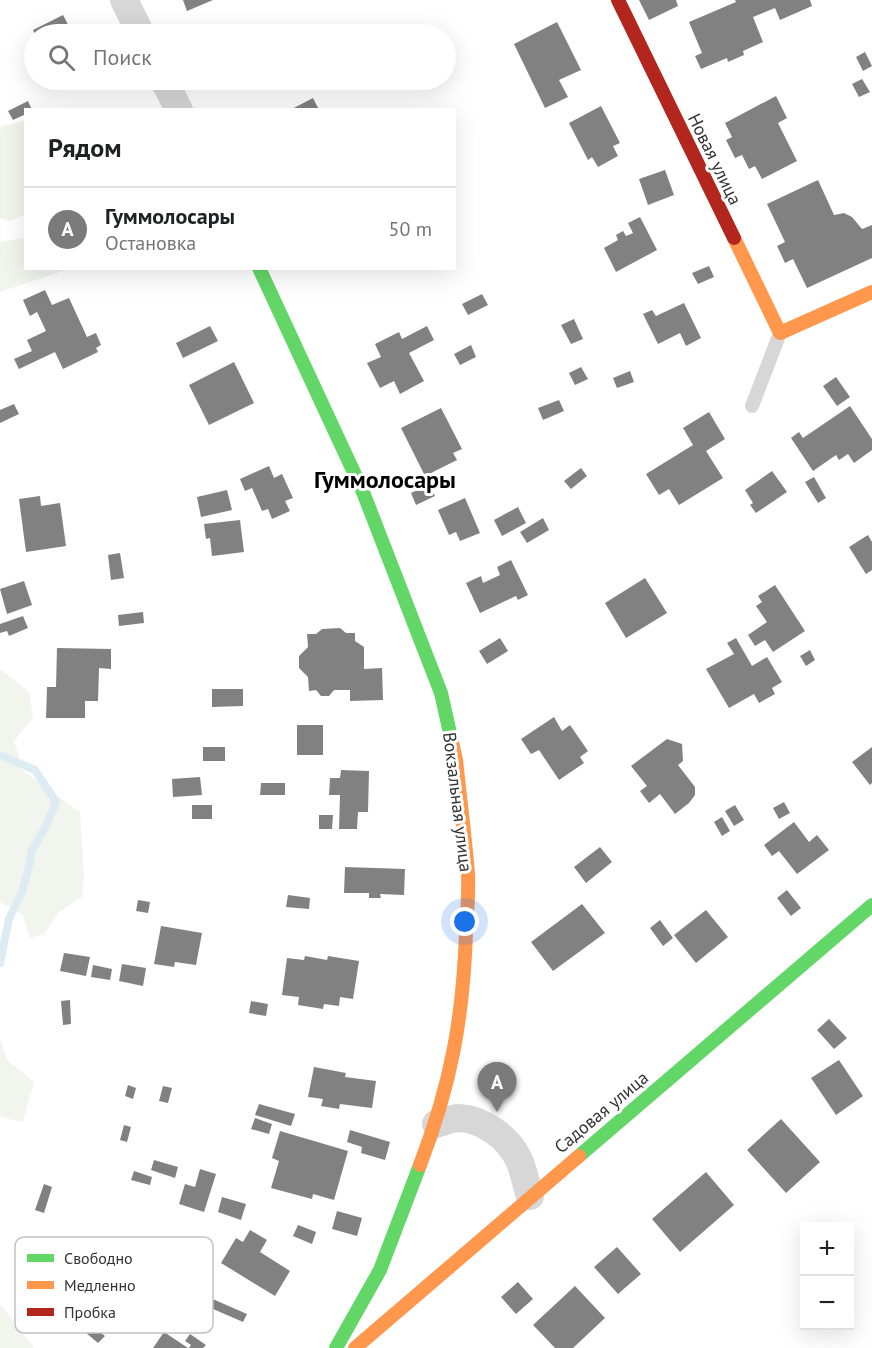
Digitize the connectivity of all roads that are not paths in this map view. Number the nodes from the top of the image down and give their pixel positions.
1 (124, 0) edge
2 (618, 0) edge
3 (136, 24) edge
4 (169, 90) edge
5 (178, 108) edge
6 (260, 270) edge
7 (872, 292) edge
8 (780, 333) junction
9 (752, 406) dead end
10 (872, 905) edge
11 (436, 1124) junction
12 (530, 1196) junction
13 (336, 1348) edge
14 (355, 1348) edge

1 - 3 street
2 - 8 street, Новая улица
4 - 5 street
6 - 11 street, Вокзальная улица
7 - 8 street
8 - 9 lane
10 - 12 street, Садовая улица
11 - 12 street
11 - 13 street, Вокзальная улица
12 - 14 street, Садовая улица

